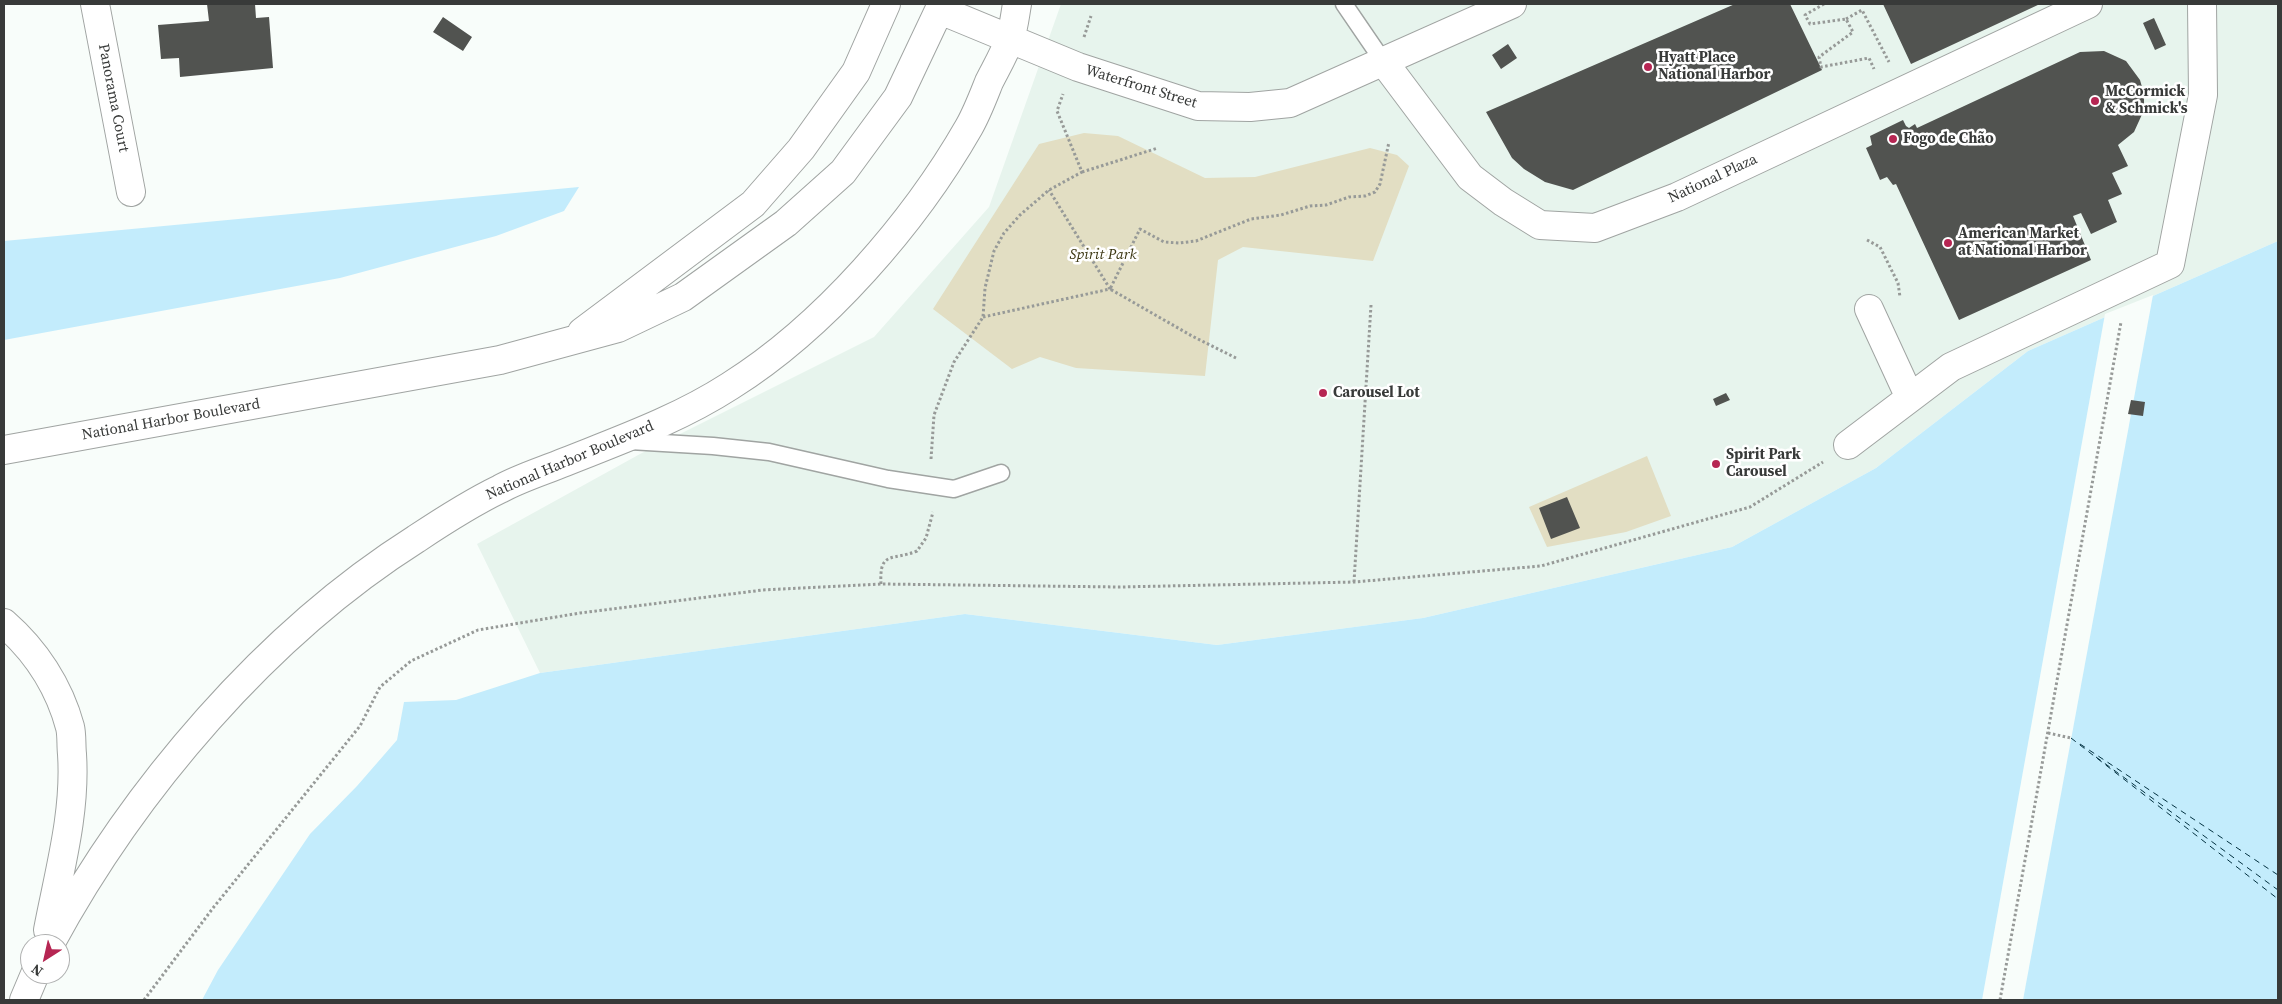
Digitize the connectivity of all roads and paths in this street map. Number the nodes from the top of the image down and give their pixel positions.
1 (95, 4) edge
2 (886, 4) edge
3 (1017, 4) edge
4 (1344, 4) edge
5 (1512, 4) edge
6 (1824, 4) edge
7 (2088, 4) edge
8 (2202, 4) edge
9 (941, 7) edge
10 (1846, 19) junction
11 (1010, 38) junction
12 (1383, 60) junction
13 (1888, 62) dead end
14 (1874, 68) dead end
15 (1057, 111) dead end
16 (1389, 142) dead end
17 (1158, 148) dead end
18 (1082, 172) junction
19 (1049, 190) junction
20 (131, 192) dead end
21 (1867, 240) dead end
22 (2128, 284) junction
23 (1110, 289) junction
24 (1900, 295) dead end
25 (1371, 305) dead end
26 (1870, 309) dead end
27 (983, 317) junction
28 (572, 339) junction
29 (1236, 358) dead end
30 (1910, 398) junction
31 (620, 441) junction
32 (1848, 444) joint
33 (4, 450) edge
34 (1001, 473) dead end
35 (932, 486) junction
36 (1354, 582) junction
37 (881, 584) junction
38 (4, 623) edge
39 (2048, 734) junction
40 (2071, 738) dead end
41 (47, 934) edge
42 (56, 934) edge
43 (31, 984) edge
44 (24, 1000) edge
45 (144, 1000) edge
46 (2000, 1000) edge

1 - 20 main road, Panorama Court
2 - 28 main road, National Harbor Boulevard
3 - 11 main road, National Harbor Boulevard
4 - 12 lane
5 - 12 main road, Waterfront Street
6 - 10 path
7 - 12 main road, National Plaza
8 - 22 main road
9 - 11 main road, Waterfront Street
9 - 28 main road, National Harbor Boulevard
10 - 13 path
10 - 14 path
11 - 12 main road, Waterfront Street
11 - 31 main road, National Harbor Boulevard
15 - 18 path
16 - 23 path
17 - 18 path
18 - 19 path
19 - 23 path
19 - 27 path
21 - 24 path
22 - 30 main road
22 - 39 path
23 - 27 path
23 - 29 path
25 - 36 path
26 - 30 main road
27 - 35 path
28 - 33 main road, National Harbor Boulevard
30 - 32 main road
31 - 35 lane
31 - 42 main road, National Harbor Boulevard
32 - 36 path
34 - 35 lane
35 - 37 path
36 - 37 path
37 - 45 path
38 - 41 main road
39 - 40 path
39 - 46 path
43 - 44 main road

